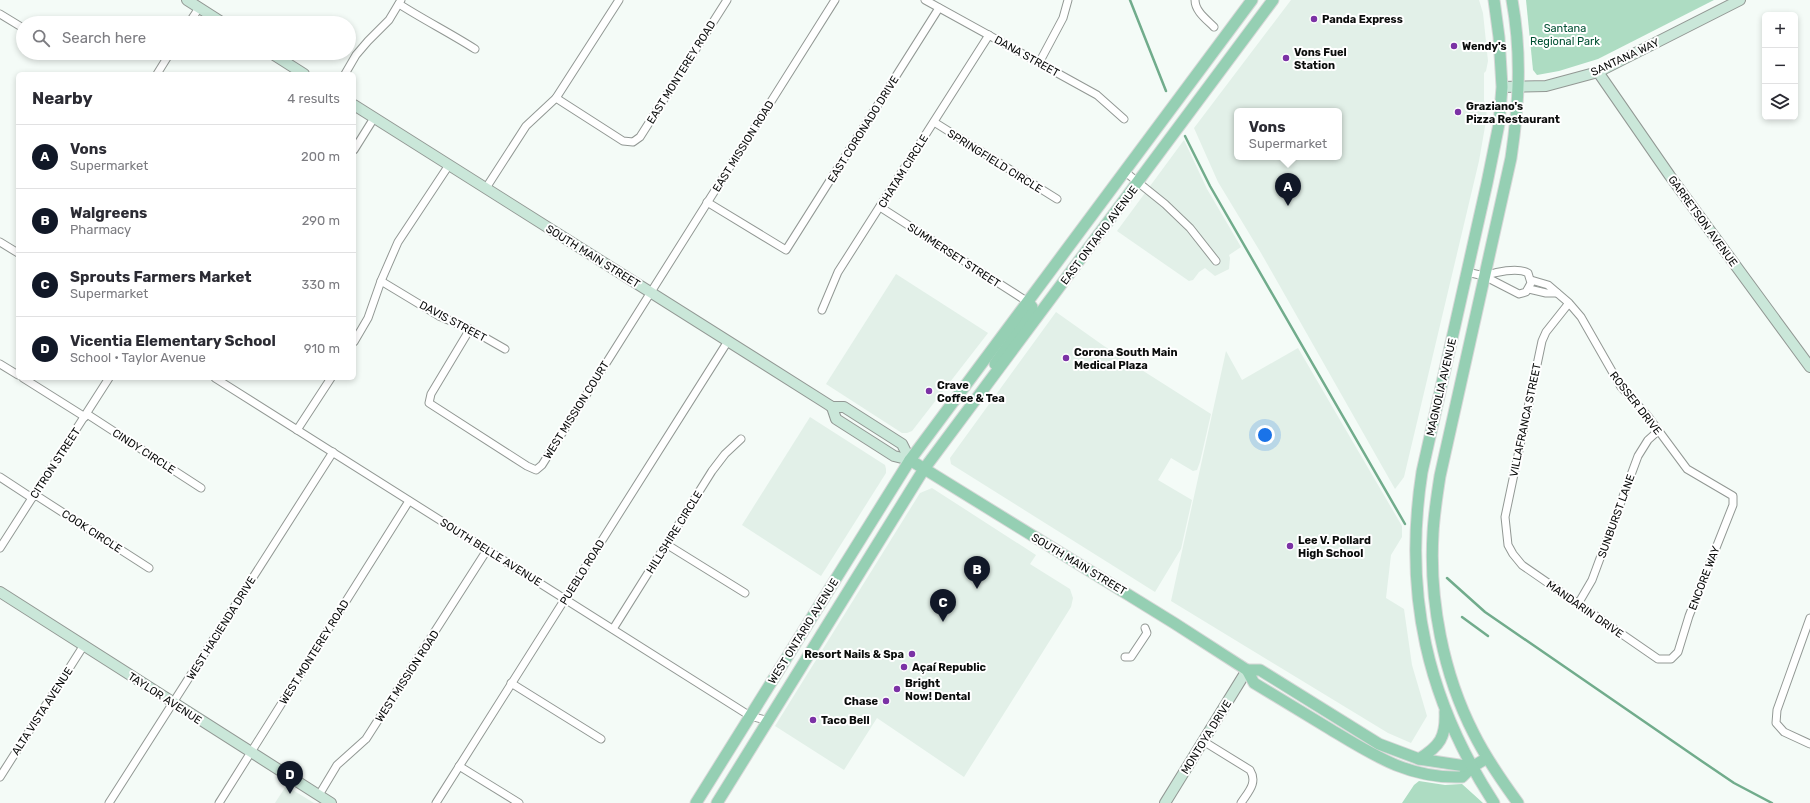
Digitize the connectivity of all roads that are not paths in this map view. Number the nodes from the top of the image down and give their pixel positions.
1 (187, 0) edge
2 (619, 0) edge
3 (727, 0) edge
4 (835, 0) edge
5 (925, 0) edge
6 (1068, 0) edge
7 (1194, 0) edge
8 (1252, 0) edge
9 (1273, 0) edge
10 (1494, 0) edge
11 (1512, 0) edge
12 (1740, 0) edge
13 (400, 2) edge
14 (199, 8) junction
15 (940, 8) junction
16 (0, 14) edge
17 (194, 16) edge
18 (212, 16) edge
19 (16, 24) edge
20 (1214, 27) dead end
21 (989, 35) junction
22 (475, 49) dead end
23 (356, 55) edge
24 (166, 60) edge
25 (281, 60) edge
26 (353, 60) edge
27 (1039, 63) junction
28 (158, 72) edge
29 (299, 72) edge
30 (346, 72) edge
31 (1598, 72) junction
32 (1502, 87) junction
33 (1518, 87) junction
34 (556, 98) junction
35 (356, 107) edge
36 (374, 118) junction
37 (1124, 119) dead end
38 (934, 122) junction
39 (356, 147) edge
40 (449, 165) junction
41 (1124, 171) junction
42 (1138, 182) junction
43 (486, 188) junction
44 (1057, 199) dead end
45 (707, 202) junction
46 (880, 207) junction
47 (0, 242) edge
48 (16, 252) edge
49 (1216, 261) dead end
50 (1467, 272) junction
51 (1484, 276) junction
52 (1531, 280) junction
53 (381, 281) junction
54 (1529, 289) junction
55 (650, 292) junction
56 (1557, 293) junction
57 (1028, 302) junction
58 (1569, 303) junction
59 (822, 310) dead end
60 (470, 329) junction
61 (356, 339) edge
62 (728, 341) junction
63 (505, 349) dead end
64 (0, 364) edge
65 (1810, 367) edge
66 (16, 374) edge
67 (26, 380) edge
68 (108, 380) edge
69 (220, 380) edge
70 (330, 380) edge
71 (984, 388) junction
72 (86, 416) junction
73 (297, 430) junction
74 (1658, 431) junction
75 (741, 440) dead end
76 (333, 452) junction
77 (910, 460) junction
78 (924, 469) junction
79 (0, 478) edge
80 (201, 488) dead end
81 (33, 496) junction
82 (1733, 496) joint
83 (410, 501) junction
84 (666, 544) junction
85 (1508, 545) joint
86 (0, 548) edge
87 (487, 550) junction
88 (149, 568) dead end
89 (0, 592) edge
90 (745, 593) dead end
91 (565, 599) junction
92 (1578, 604) junction
93 (1810, 618) edge
94 (1145, 628) dead end
95 (613, 629) junction
96 (84, 645) junction
97 (1125, 658) dead end
98 (1671, 659) joint
99 (1247, 670) junction
100 (511, 683) junction
101 (173, 703) junction
102 (1445, 708) junction
103 (750, 716) junction
104 (769, 721) junction
105 (601, 740) dead end
106 (1203, 741) junction
107 (1810, 744) edge
108 (251, 752) junction
109 (1487, 758) junction
110 (1419, 759) junction
111 (459, 766) junction
112 (1472, 767) junction
113 (0, 777) edge
114 (319, 795) junction
115 (109, 803) edge
116 (219, 803) edge
117 (332, 803) edge
118 (436, 803) edge
119 (519, 803) edge
120 (696, 803) edge
121 (717, 803) edge
122 (1164, 803) edge
123 (1241, 803) edge
124 (1494, 803) edge
125 (1518, 803) edge

1 - 14 street
2 - 34 street
3 - 34 street, EAST MONTEREY ROAD
4 - 45 street, EAST MISSION ROAD
5 - 15 street, DANA STREET
6 - 27 street
7 - 20 street
8 - 41 main road, EAST ONTARIO AVENUE
9 - 42 main road, EAST ONTARIO AVENUE
10 - 32 main road, MAGNOLIA AVENUE
11 - 33 main road, MAGNOLIA AVENUE
12 - 31 street, SANTANA WAY
13 - 22 street
13 - 23 street
14 - 17 street
14 - 18 street
15 - 21 street, DANA STREET
15 - 45 street, EAST CORONADO DRIVE
16 - 19 street
21 - 27 street, DANA STREET
21 - 38 street, CHATAM CIRCLE
24 - 28 street
25 - 29 street
26 - 30 street
27 - 37 street, DANA STREET
31 - 33 street, SANTANA WAY
31 - 65 street, GARRETSON AVENUE
32 - 33 street, SANTANA WAY
32 - 50 main road, MAGNOLIA AVENUE
33 - 51 main road, MAGNOLIA AVENUE
34 - 43 street
35 - 36 street, SOUTH MAIN STREET
36 - 39 street
36 - 40 street, SOUTH MAIN STREET
38 - 44 street, SPRINGFIELD CIRCLE
38 - 46 street, CHATAM CIRCLE
40 - 43 street, SOUTH MAIN STREET
40 - 53 street
41 - 42 street
41 - 57 main road, EAST ONTARIO AVENUE
42 - 49 street
42 - 71 main road, EAST ONTARIO AVENUE
43 - 55 street, SOUTH MAIN STREET
45 - 55 street, EAST MISSION ROAD
46 - 57 street, SUMMERSET STREET
46 - 59 street, CHATAM CIRCLE
47 - 48 street
50 - 51 street
50 - 102 main road, MAGNOLIA AVENUE
51 - 52 street, ROSSER DRIVE
51 - 54 street
51 - 109 main road, MAGNOLIA AVENUE
52 - 54 street
52 - 56 street, ROSSER DRIVE
53 - 60 street, DAVIS STREET
53 - 61 street
54 - 56 street
55 - 60 street, WEST MISSION COURT
55 - 62 street, SOUTH MAIN STREET
56 - 58 street, ROSSER DRIVE
57 - 71 main road
57 - 77 main road, EAST ONTARIO AVENUE
58 - 74 street, ROSSER DRIVE
58 - 85 street, VILLAFRANCA STREET
60 - 63 street, DAVIS STREET
62 - 77 street, SOUTH MAIN STREET
62 - 91 street, PUEBLO ROAD
64 - 66 street
67 - 72 street, CINDY CIRCLE
68 - 72 street, CITRON STREET
69 - 73 street, SOUTH BELLE AVENUE
70 - 73 street
71 - 78 main road, EAST ONTARIO AVENUE
72 - 80 street, CINDY CIRCLE
72 - 81 street, CITRON STREET
73 - 76 street, SOUTH BELLE AVENUE
74 - 82 street, ROSSER DRIVE
74 - 92 street, SUNBURST LANE
75 - 84 street, HILLSHIRE CIRCLE
76 - 83 street, SOUTH BELLE AVENUE
76 - 101 street, WEST HACIENDA DRIVE
77 - 78 main road, SOUTH MAIN STREET
77 - 103 main road, WEST ONTARIO AVENUE
78 - 99 main road, SOUTH MAIN STREET
78 - 104 main road, WEST ONTARIO AVENUE
79 - 81 street, COOK CIRCLE
81 - 86 street, CITRON STREET
81 - 88 street, COOK CIRCLE
82 - 98 street, ENCORE WAY
83 - 87 street, SOUTH BELLE AVENUE
83 - 108 street, WEST MONTEREY ROAD
84 - 90 street
84 - 95 street, HILLSHIRE CIRCLE
85 - 92 street, MANDARIN DRIVE
87 - 91 street, SOUTH BELLE AVENUE
87 - 114 street, WEST MISSION ROAD
89 - 96 street, TAYLOR AVENUE
91 - 95 street, SOUTH BELLE AVENUE
91 - 100 street, PUEBLO ROAD
92 - 98 street, MANDARIN DRIVE
93 - 107 street
94 - 97 street
95 - 103 street, SOUTH BELLE AVENUE
96 - 101 street, TAYLOR AVENUE
96 - 113 street, ALTA VISTA AVENUE
99 - 106 street, MONTOYA DRIVE
99 - 110 main road, SOUTH MAIN STREET
99 - 112 main road, SOUTH MAIN STREET
100 - 105 street
100 - 111 street, PUEBLO ROAD
101 - 108 street, TAYLOR AVENUE
101 - 115 street, WEST HACIENDA DRIVE
102 - 110 main road
102 - 112 main road, MAGNOLIA AVENUE
103 - 104 street, SOUTH BELLE AVENUE
103 - 120 main road, WEST ONTARIO AVENUE
104 - 121 main road, WEST ONTARIO AVENUE
106 - 122 street, MONTOYA DRIVE
106 - 123 street
108 - 114 street, TAYLOR AVENUE
108 - 116 street, WEST MONTEREY ROAD
109 - 112 main road, SOUTH MAIN STREET
109 - 125 main road
110 - 112 main road, SOUTH MAIN STREET
111 - 118 street, PUEBLO ROAD
111 - 119 street
112 - 124 main road
114 - 117 street, TAYLOR AVENUE

